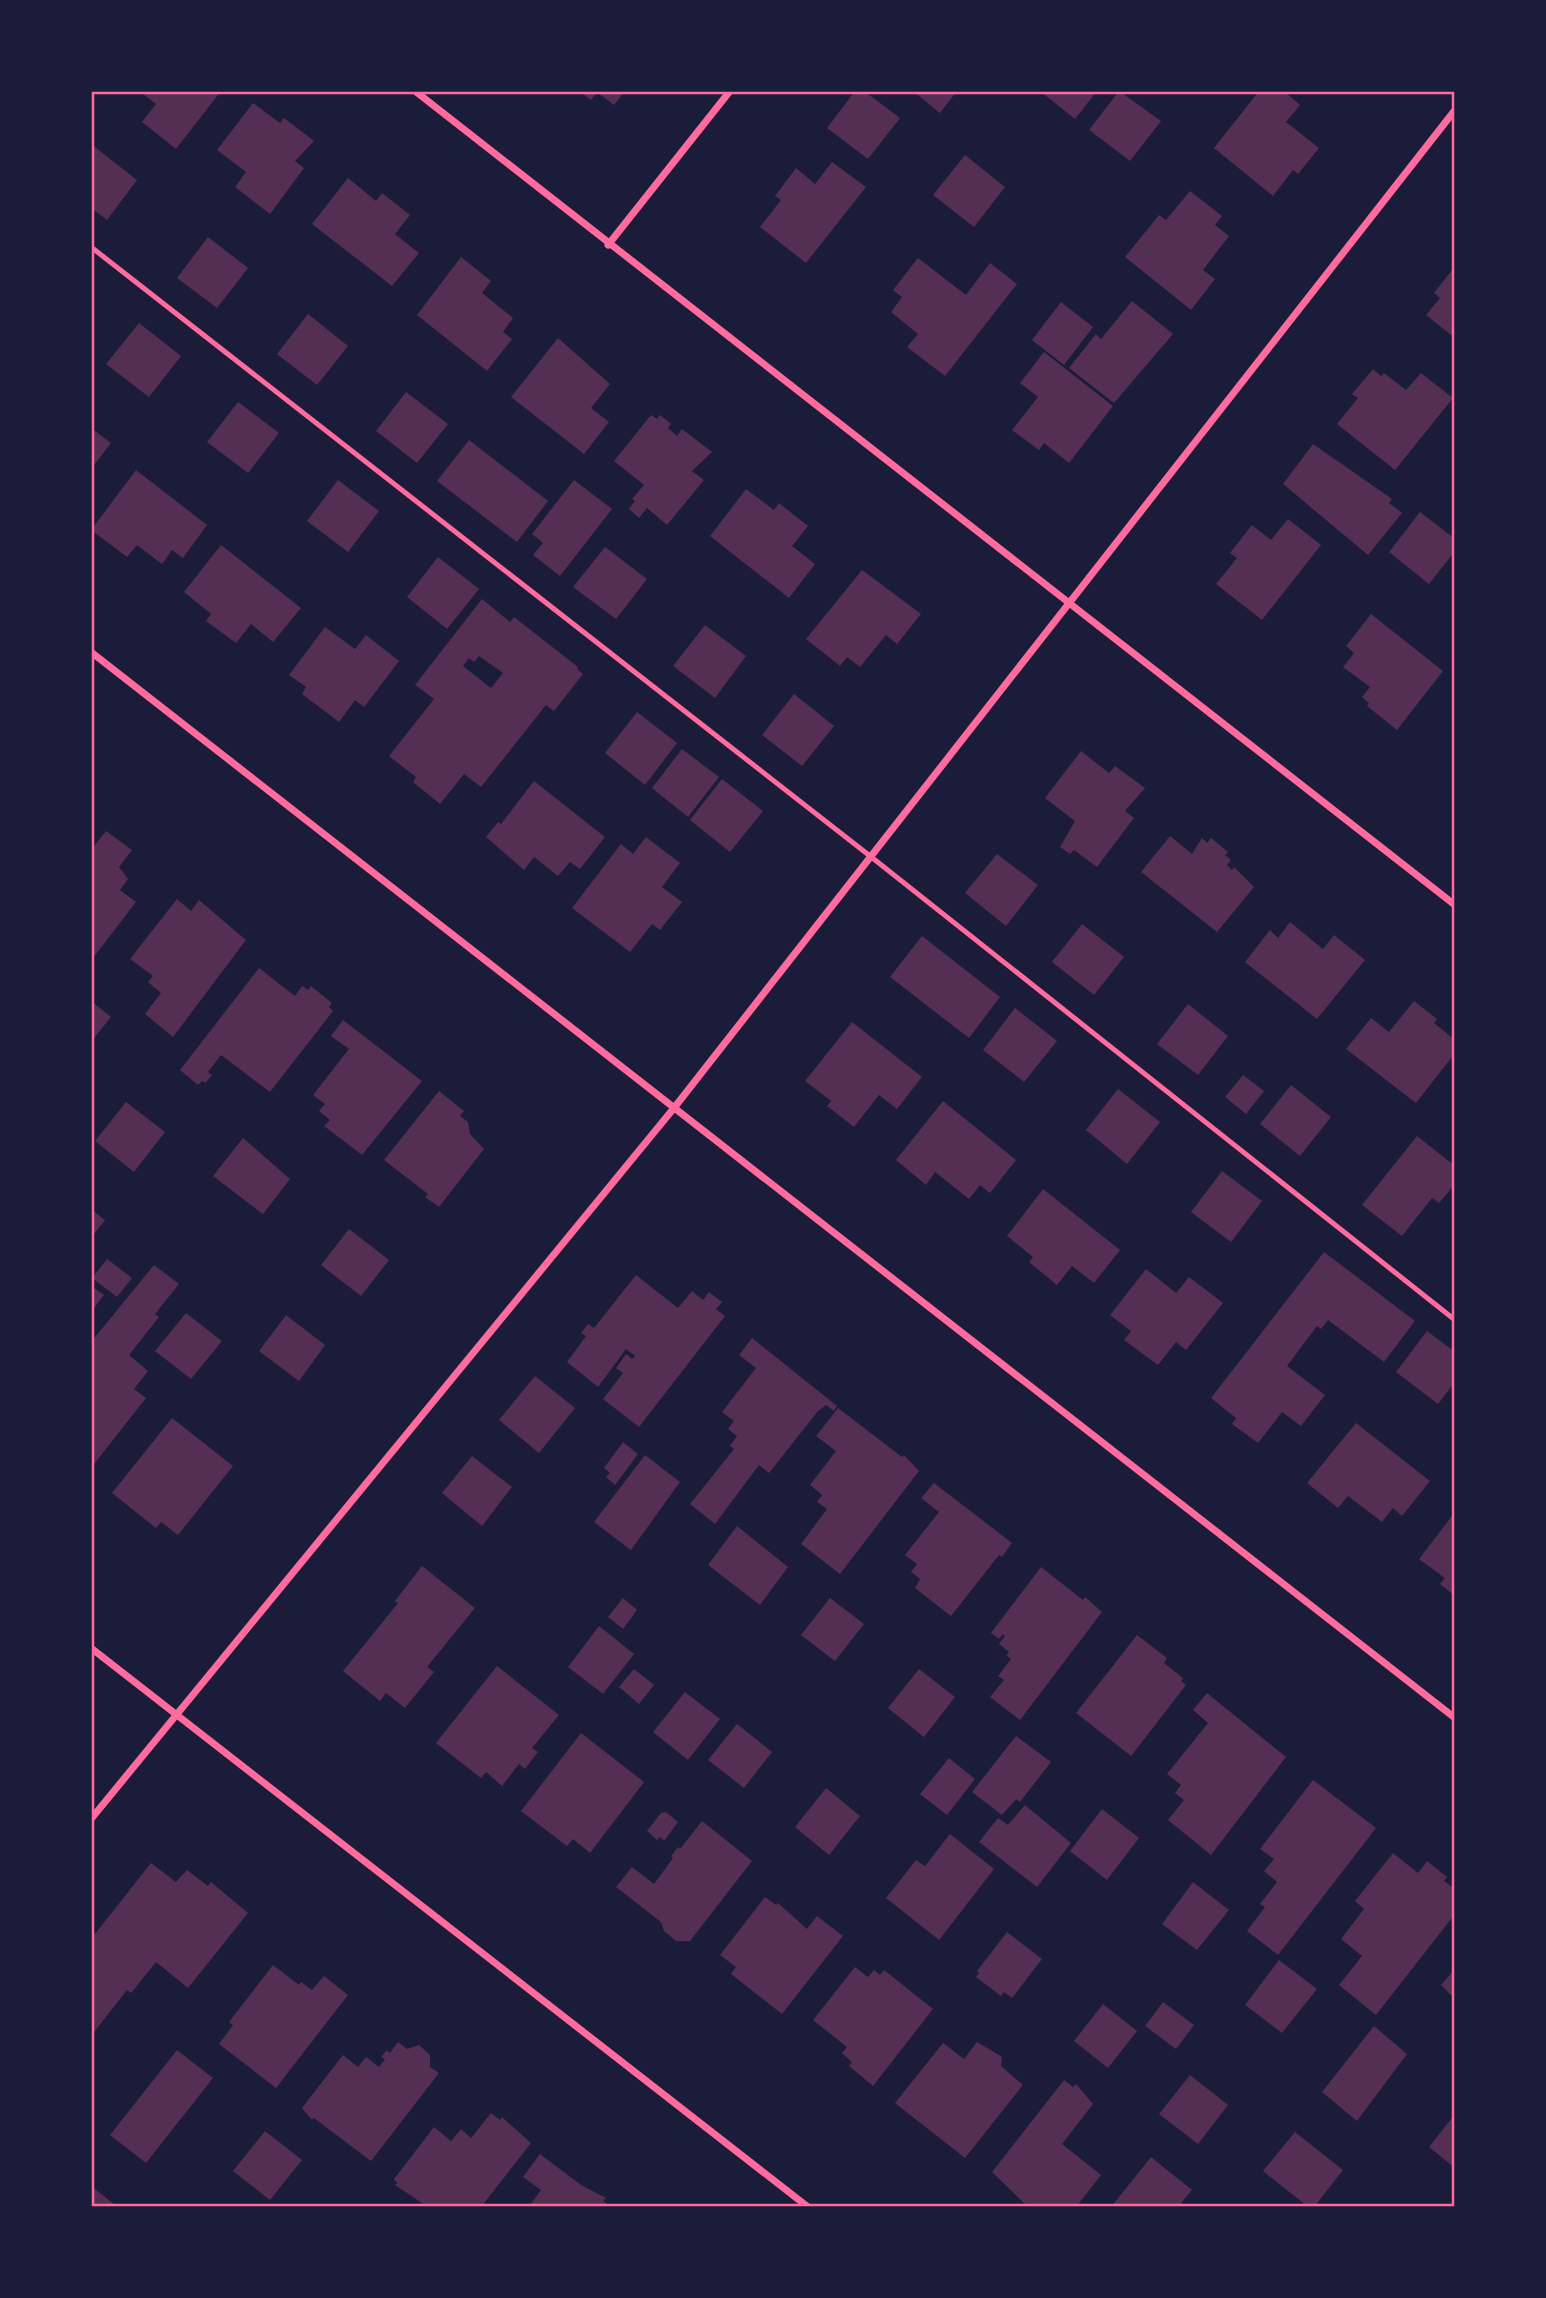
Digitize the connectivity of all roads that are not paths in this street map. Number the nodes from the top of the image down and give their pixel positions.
1 (415, 91) edge
2 (730, 91) edge
3 (1455, 110) edge
4 (608, 245) junction
5 (91, 247) edge
6 (1070, 603) junction
7 (91, 652) edge
8 (870, 856) junction
9 (1455, 905) edge
10 (674, 1108) junction
11 (1455, 1320) edge
12 (91, 1648) edge
13 (174, 1715) junction
14 (1455, 1718) edge
15 (91, 1819) edge
16 (808, 2207) edge

1 - 4 street
2 - 4 street
3 - 6 street
4 - 6 street
5 - 8 lane
6 - 8 street
6 - 9 street
7 - 10 street
8 - 10 street
8 - 11 lane
10 - 13 street
10 - 14 street
12 - 13 street
13 - 15 street
13 - 16 street

